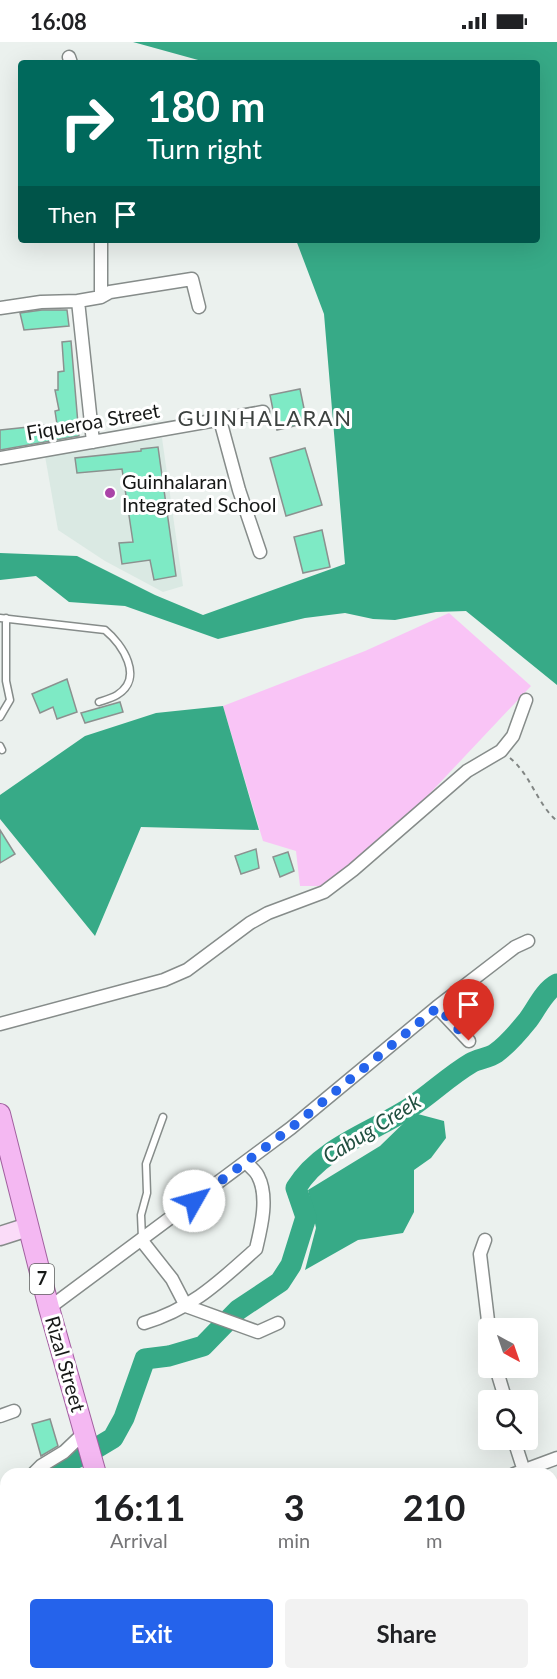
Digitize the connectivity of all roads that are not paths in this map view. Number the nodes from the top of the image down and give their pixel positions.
1 (101, 243) edge
2 (101, 297) junction
3 (78, 301) junction
4 (199, 307) dead end
5 (0, 308) edge
6 (262, 412) dead end
7 (220, 420) junction
8 (93, 442) junction
9 (0, 458) edge
10 (260, 552) dead end
11 (3, 618) edge
12 (526, 700) dead end
13 (99, 702) dead end
14 (0, 717) edge
15 (528, 941) dead end
16 (438, 1007) junction
17 (0, 1024) edge
18 (469, 1041) dead end
19 (0, 1114) edge
20 (163, 1117) dead end
21 (4, 1148) edge
22 (246, 1162) junction
23 (28, 1227) junction
24 (0, 1236) edge
25 (485, 1240) dead end
26 (142, 1241) junction
27 (186, 1306) junction
28 (49, 1308) junction
29 (488, 1318) edge
30 (144, 1323) dead end
31 (278, 1323) dead end
32 (14, 1411) dead end
33 (0, 1416) edge
34 (86, 1438) junction
35 (516, 1450) edge
36 (557, 1458) edge
37 (39, 1468) edge
38 (95, 1468) edge
39 (518, 1468) edge
40 (532, 1468) edge

1 - 2 street
2 - 3 street
2 - 4 street
3 - 5 street
3 - 8 street
6 - 7 street, Fiqueroa Street
7 - 8 street, Fiqueroa Street
7 - 10 street
8 - 9 street, Fiqueroa Street
11 - 13 lane
11 - 14 lane
12 - 17 street
15 - 16 street
16 - 18 street
16 - 22 street
19 - 21 main road, Rizal Street / 7
20 - 26 lane
21 - 23 main road, Rizal Street / 7
22 - 26 street
22 - 27 street
23 - 24 street
23 - 28 main road, Rizal Street / 7
25 - 29 street
26 - 27 street
26 - 28 street
27 - 30 street
27 - 31 street
28 - 34 main road, Rizal Street / 7
32 - 33 street
34 - 37 street
34 - 38 main road, Rizal Street / 7
35 - 39 street
36 - 40 street

